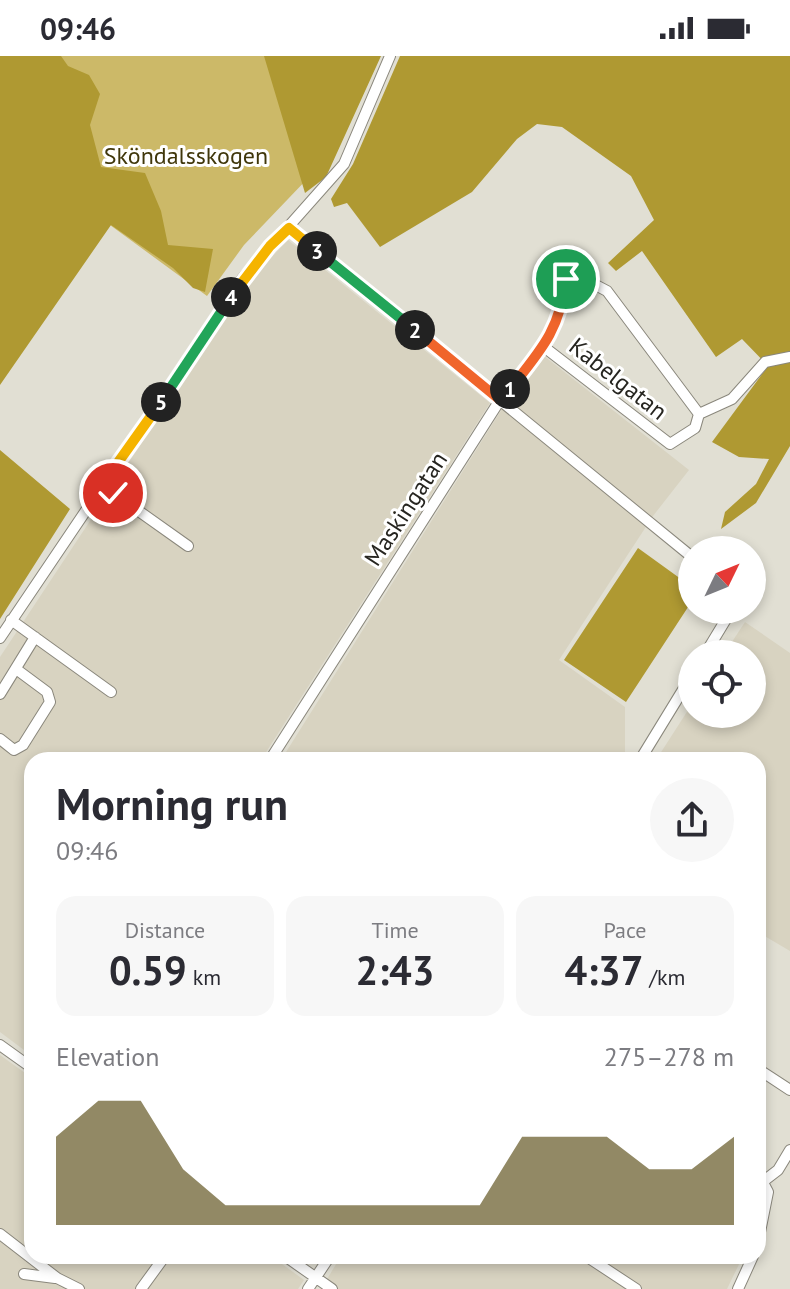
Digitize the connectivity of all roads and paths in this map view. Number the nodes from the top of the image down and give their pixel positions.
1 (390, 56) edge
2 (289, 228) junction
3 (544, 347) junction
4 (790, 357) edge
5 (500, 400) junction
6 (699, 414) junction
7 (102, 485) junction
8 (188, 546) dead end
9 (678, 546) edge
10 (11, 620) junction
11 (35, 637) junction
12 (0, 638) edge
13 (16, 669) junction
14 (111, 692) dead end
15 (0, 694) edge
16 (678, 698) edge
17 (0, 739) edge
18 (275, 752) edge
19 (645, 752) edge
20 (0, 1045) edge
21 (24, 1062) edge
22 (766, 1074) edge
23 (790, 1090) edge
24 (790, 1150) edge
25 (766, 1174) edge
26 (0, 1234) edge
27 (24, 1253) edge
28 (39, 1264) edge
29 (159, 1264) edge
30 (296, 1264) edge
31 (324, 1264) edge
32 (598, 1264) edge
33 (749, 1264) edge
34 (24, 1274) dead end
35 (315, 1277) junction
36 (57, 1278) junction
37 (79, 1289) edge
38 (141, 1289) edge
39 (308, 1289) edge
40 (332, 1289) edge
41 (636, 1289) edge
42 (738, 1289) edge

1 - 2 street
2 - 5 street
2 - 7 street
3 - 5 street, Maskingatan
3 - 6 street, Kabelgatan
3 - 6 street, Maskingatan
4 - 6 street
5 - 9 street
5 - 18 street, Maskingatan
7 - 8 street
7 - 10 street
10 - 11 street
10 - 12 street
11 - 13 street
11 - 14 street
13 - 15 street
13 - 17 street
16 - 19 street
20 - 21 street
22 - 23 street
24 - 25 street
26 - 27 street
28 - 36 street
29 - 38 street
30 - 35 street
31 - 35 street
32 - 41 street
33 - 42 street
34 - 36 street
35 - 39 street
35 - 40 street
36 - 37 street

